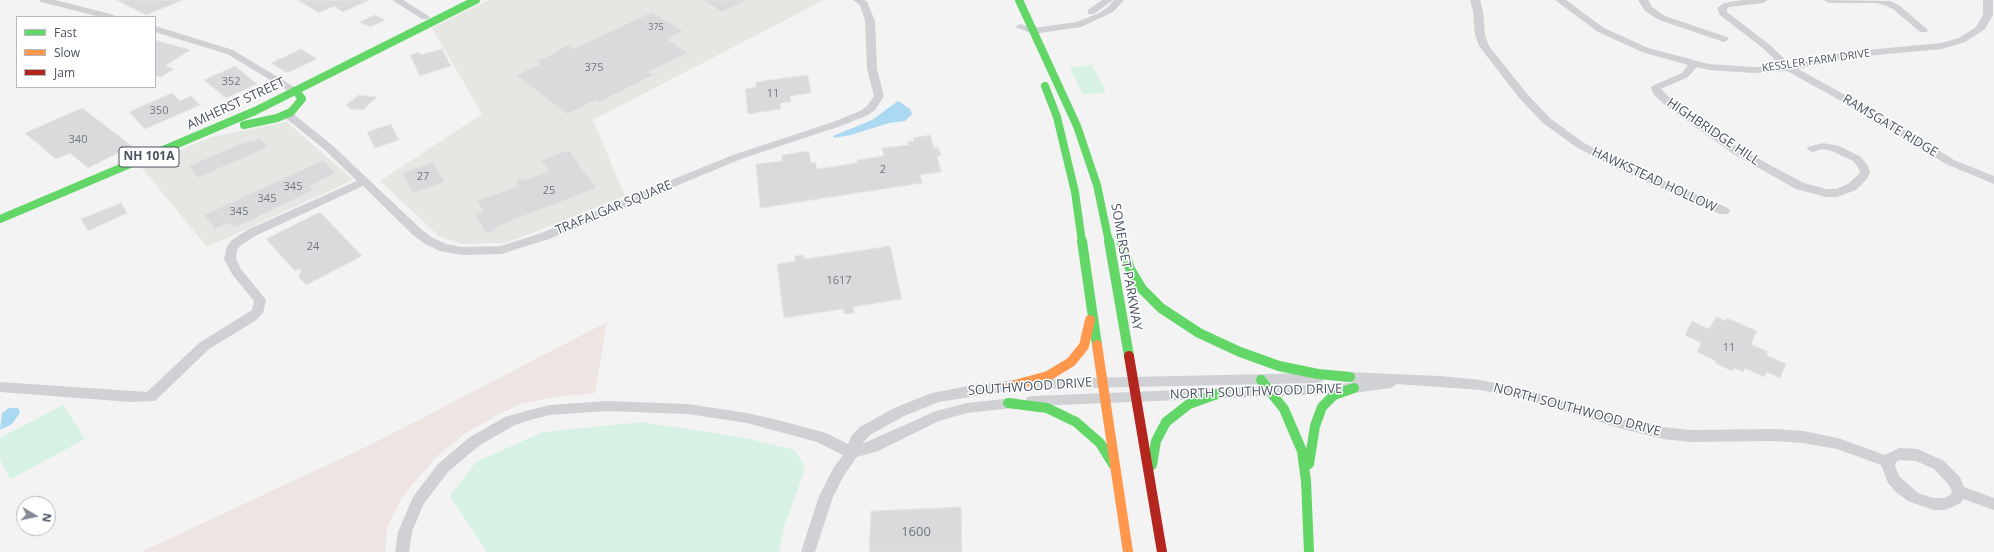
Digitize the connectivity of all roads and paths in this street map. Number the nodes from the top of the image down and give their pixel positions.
1 (44, 0) edge
2 (397, 0) edge
3 (460, 0) edge
4 (476, 0) edge
5 (1019, 0) edge
6 (1108, 0) edge
7 (1120, 0) edge
8 (1475, 0) edge
9 (1560, 0) edge
10 (1643, 0) edge
11 (1763, 0) edge
12 (1829, 0) edge
13 (862, 1) edge
14 (1990, 4) edge
15 (107, 16) edge
16 (425, 17) junction
17 (1020, 28) dead end
18 (1032, 28) junction
19 (156, 29) edge
20 (1923, 30) dead end
21 (1724, 39) dead end
22 (1694, 64) junction
23 (1789, 68) junction
24 (1041, 76) dead end
25 (292, 89) junction
26 (287, 114) junction
27 (205, 133) junction
28 (1812, 149) dead end
29 (1092, 168) junction
30 (365, 180) junction
31 (1994, 180) edge
32 (1111, 206) dead end
33 (1724, 211) dead end
34 (0, 212) edge
35 (0, 219) edge
36 (1118, 228) dead end
37 (1091, 300) junction
38 (1199, 333) junction
39 (1238, 361) dead end
40 (1250, 370) dead end
41 (1261, 380) junction
42 (1103, 382) junction
43 (1133, 382) junction
44 (1352, 382) junction
45 (1010, 386) junction
46 (0, 387) edge
47 (1272, 391) junction
48 (1220, 393) junction
49 (1135, 396) junction
50 (1105, 398) junction
51 (1008, 403) junction
52 (852, 453) junction
53 (1888, 462) junction
54 (1117, 476) junction
55 (1152, 489) junction
56 (1958, 491) junction
57 (1994, 504) edge
58 (1308, 509) junction
59 (402, 552) edge
60 (808, 552) edge
61 (1128, 552) edge
62 (1162, 552) edge
63 (1309, 552) edge

1 - 15 street
2 - 16 street
3 - 16 main road, AMHERST STREET / NH 101A
4 - 25 main road, AMHERST STREET / NH 101A
5 - 18 main road, SOMERSET PARKWAY
6 - 18 street
7 - 18 street
8 - 33 street, HAWKSTEAD HOLLOW
9 - 22 street, KESSLER FARM DRIVE
10 - 21 street
11 - 23 street, RAMSGATE RIDGE
12 - 20 street
13 - 30 street, TRAFALGAR SQUARE
14 - 23 street, KESSLER FARM DRIVE
16 - 25 main road, AMHERST STREET / NH 101A
17 - 18 street
18 - 29 main road, SOMERSET PARKWAY
19 - 25 street
22 - 23 street, KESSLER FARM DRIVE
22 - 28 street, HIGHBRIDGE HILL
23 - 31 street, RAMSGATE RIDGE
24 - 37 main road
25 - 26 main road
25 - 27 main road, AMHERST STREET / NH 101A
25 - 34 main road, AMHERST STREET / NH 101A
26 - 27 main road
26 - 30 street, TRAFALGAR SQUARE
27 - 35 main road, AMHERST STREET / NH 101A
29 - 32 main road
29 - 43 main road, SOMERSET PARKWAY
30 - 46 street
36 - 38 main road
37 - 42 main road
37 - 45 main road
38 - 39 main road
38 - 44 main road
40 - 41 main road
41 - 43 street, NORTH SOUTHWOOD DRIVE
41 - 44 street, NORTH SOUTHWOOD DRIVE
41 - 47 main road
42 - 43 street, SOUTHWOOD DRIVE
42 - 45 street, SOUTHWOOD DRIVE
42 - 50 main road
43 - 49 main road, SOMERSET PARKWAY
44 - 47 street, NORTH SOUTHWOOD DRIVE
44 - 53 street, NORTH SOUTHWOOD DRIVE
44 - 58 main road
45 - 52 street, SOUTHWOOD DRIVE
47 - 48 street, NORTH SOUTHWOOD DRIVE
47 - 58 main road
48 - 49 street, NORTH SOUTHWOOD DRIVE
48 - 55 main road
49 - 50 street, NORTH SOUTHWOOD DRIVE
49 - 55 main road, SOMERSET PARKWAY
50 - 51 street, SOUTHWOOD DRIVE
50 - 54 main road
51 - 52 street, SOUTHWOOD DRIVE
51 - 54 main road
52 - 59 street
52 - 60 street, SOUTHWOOD DRIVE
53 - 56 street
53 - 56 street
54 - 61 main road
55 - 62 main road, SOMERSET PARKWAY
56 - 57 street
58 - 63 main road

